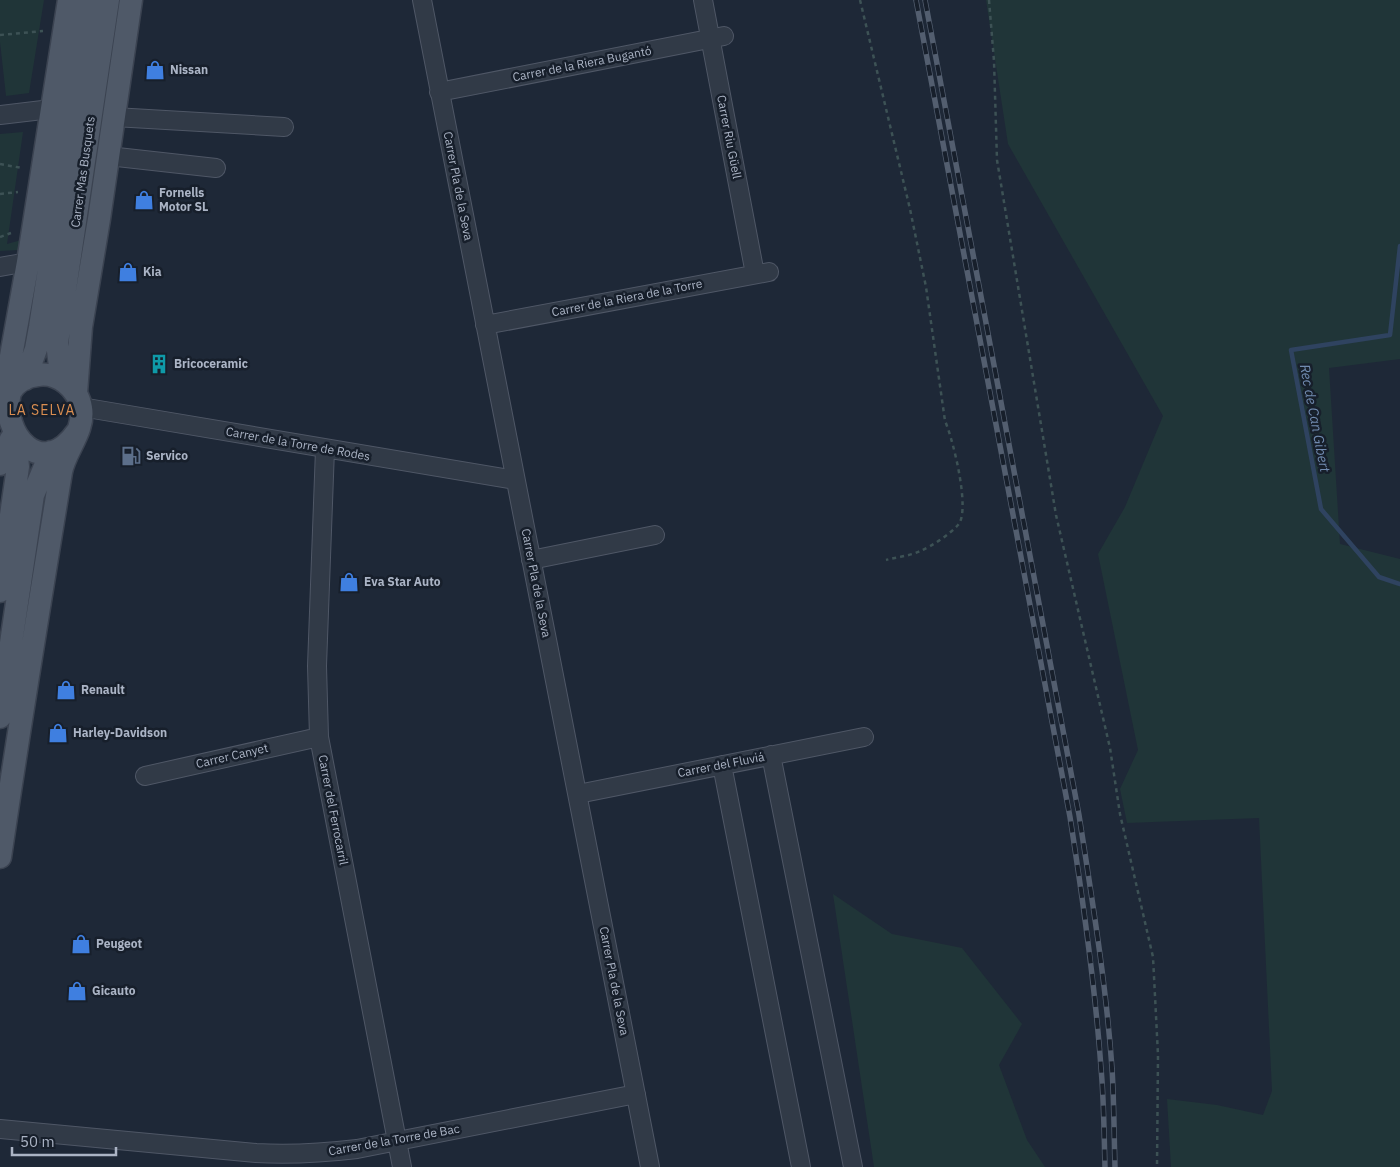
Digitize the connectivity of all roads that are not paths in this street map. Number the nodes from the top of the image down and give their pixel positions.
1 (69, 0) edge
2 (91, 0) edge
3 (108, 0) edge
4 (131, 0) edge
5 (422, 0) edge
6 (703, 0) edge
7 (717, 37) junction
8 (440, 92) junction
9 (51, 109) junction
10 (0, 115) edge
11 (114, 117) junction
12 (284, 126) dead end
13 (108, 156) junction
14 (216, 168) dead end
15 (28, 262) junction
16 (0, 267) edge
17 (762, 273) joint
18 (485, 325) junction
19 (25, 379) junction
20 (8, 395) junction
21 (76, 395) junction
22 (8, 430) edge
23 (78, 432) junction
24 (325, 449) junction
25 (51, 452) junction
26 (0, 464) edge
27 (515, 480) junction
28 (655, 535) dead end
29 (531, 560) junction
30 (0, 591) edge
31 (0, 717) edge
32 (319, 737) junction
33 (864, 737) dead end
34 (771, 755) junction
35 (722, 765) junction
36 (145, 776) dead end
37 (578, 794) junction
38 (0, 857) edge
39 (636, 1094) junction
40 (0, 1129) edge
41 (397, 1141) junction
42 (402, 1167) edge
43 (650, 1167) edge
44 (801, 1167) edge
45 (853, 1167) edge

1 - 9 main road
2 - 19 main road
3 - 21 main road, Carrer Mas Busquets
4 - 11 main road
5 - 8 street, Carrer Pla de la Seva
6 - 7 street, Carrer Riu Güell
7 - 8 street, Carrer de la Riera Bugantó
7 - 17 street, Carrer Riu Güell
8 - 18 street, Carrer Pla de la Seva
9 - 10 street
9 - 15 main road
11 - 12 street
11 - 13 main road
13 - 14 street
13 - 21 main road
15 - 16 street
15 - 20 main road
17 - 18 street, Carrer de la Riera de la Torre
18 - 27 street, Carrer Pla de la Seva
19 - 20 main road
19 - 21 main road
20 - 22 main road
21 - 23 main road
21 - 24 street, Carrer de la Torre de Rodes
22 - 25 main road
22 - 26 main road
22 - 30 main road
23 - 25 main road
23 - 38 main road
24 - 27 street, Carrer de la Torre de Rodes
24 - 32 street, Carrer del Ferrocarril
25 - 31 main road
27 - 29 street, Carrer Pla de la Seva
28 - 29 street
29 - 37 street, Carrer Pla de la Seva
32 - 36 street, Carrer Canyet
32 - 41 street, Carrer del Ferrocarril
33 - 34 street, Carrer del Fluviá
34 - 35 street, Carrer del Fluviá
34 - 45 street
35 - 37 street, Carrer del Fluviá
35 - 44 street
37 - 39 street, Carrer Pla de la Seva
39 - 41 street, Carrer de la Torre de Bac
39 - 43 street, Carrer Pla de la Seva
40 - 41 street, Carrer de la Torre de Bac
41 - 42 street, Carrer del Ferrocarril

